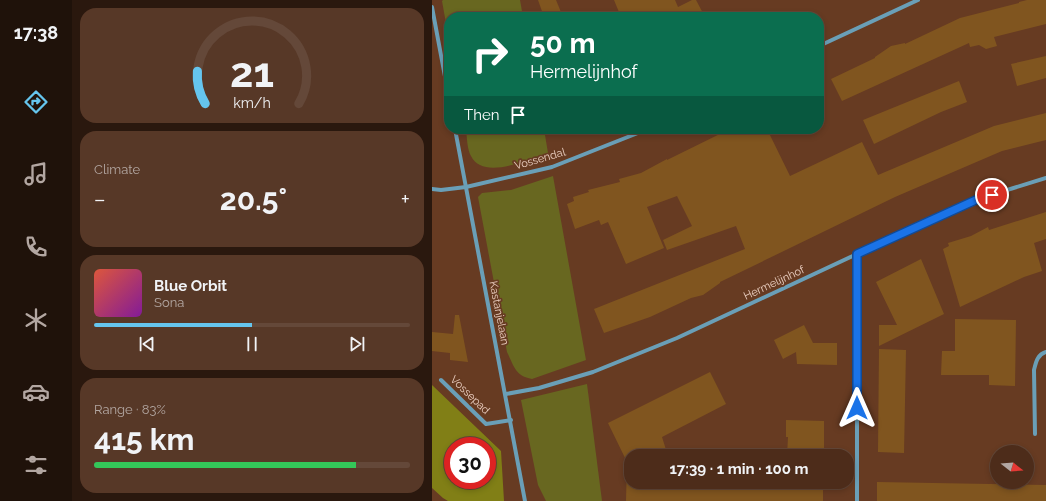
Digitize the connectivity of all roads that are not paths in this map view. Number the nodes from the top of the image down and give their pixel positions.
1 (918, 0) edge
2 (432, 7) edge
3 (824, 44) edge
4 (444, 71) edge
5 (456, 134) edge
6 (635, 134) edge
7 (1046, 178) edge
8 (466, 187) junction
9 (432, 189) edge
10 (857, 254) junction
11 (1046, 352) edge
12 (441, 380) dead end
13 (506, 394) junction
14 (510, 420) junction
15 (1035, 434) dead end
16 (525, 501) edge
17 (857, 501) edge

1 - 3 street
2 - 4 street
5 - 8 street, Kastanjelaan
6 - 8 street, Vossendal
7 - 10 street, Hermelijnhof
8 - 9 street, Vossendal
8 - 13 street, Kastanjelaan
10 - 13 street, Hermelijnhof
10 - 17 street
11 - 15 street
12 - 14 street, Vossepad
13 - 14 street, Kastanjelaan
14 - 16 street, Kastanjelaan

